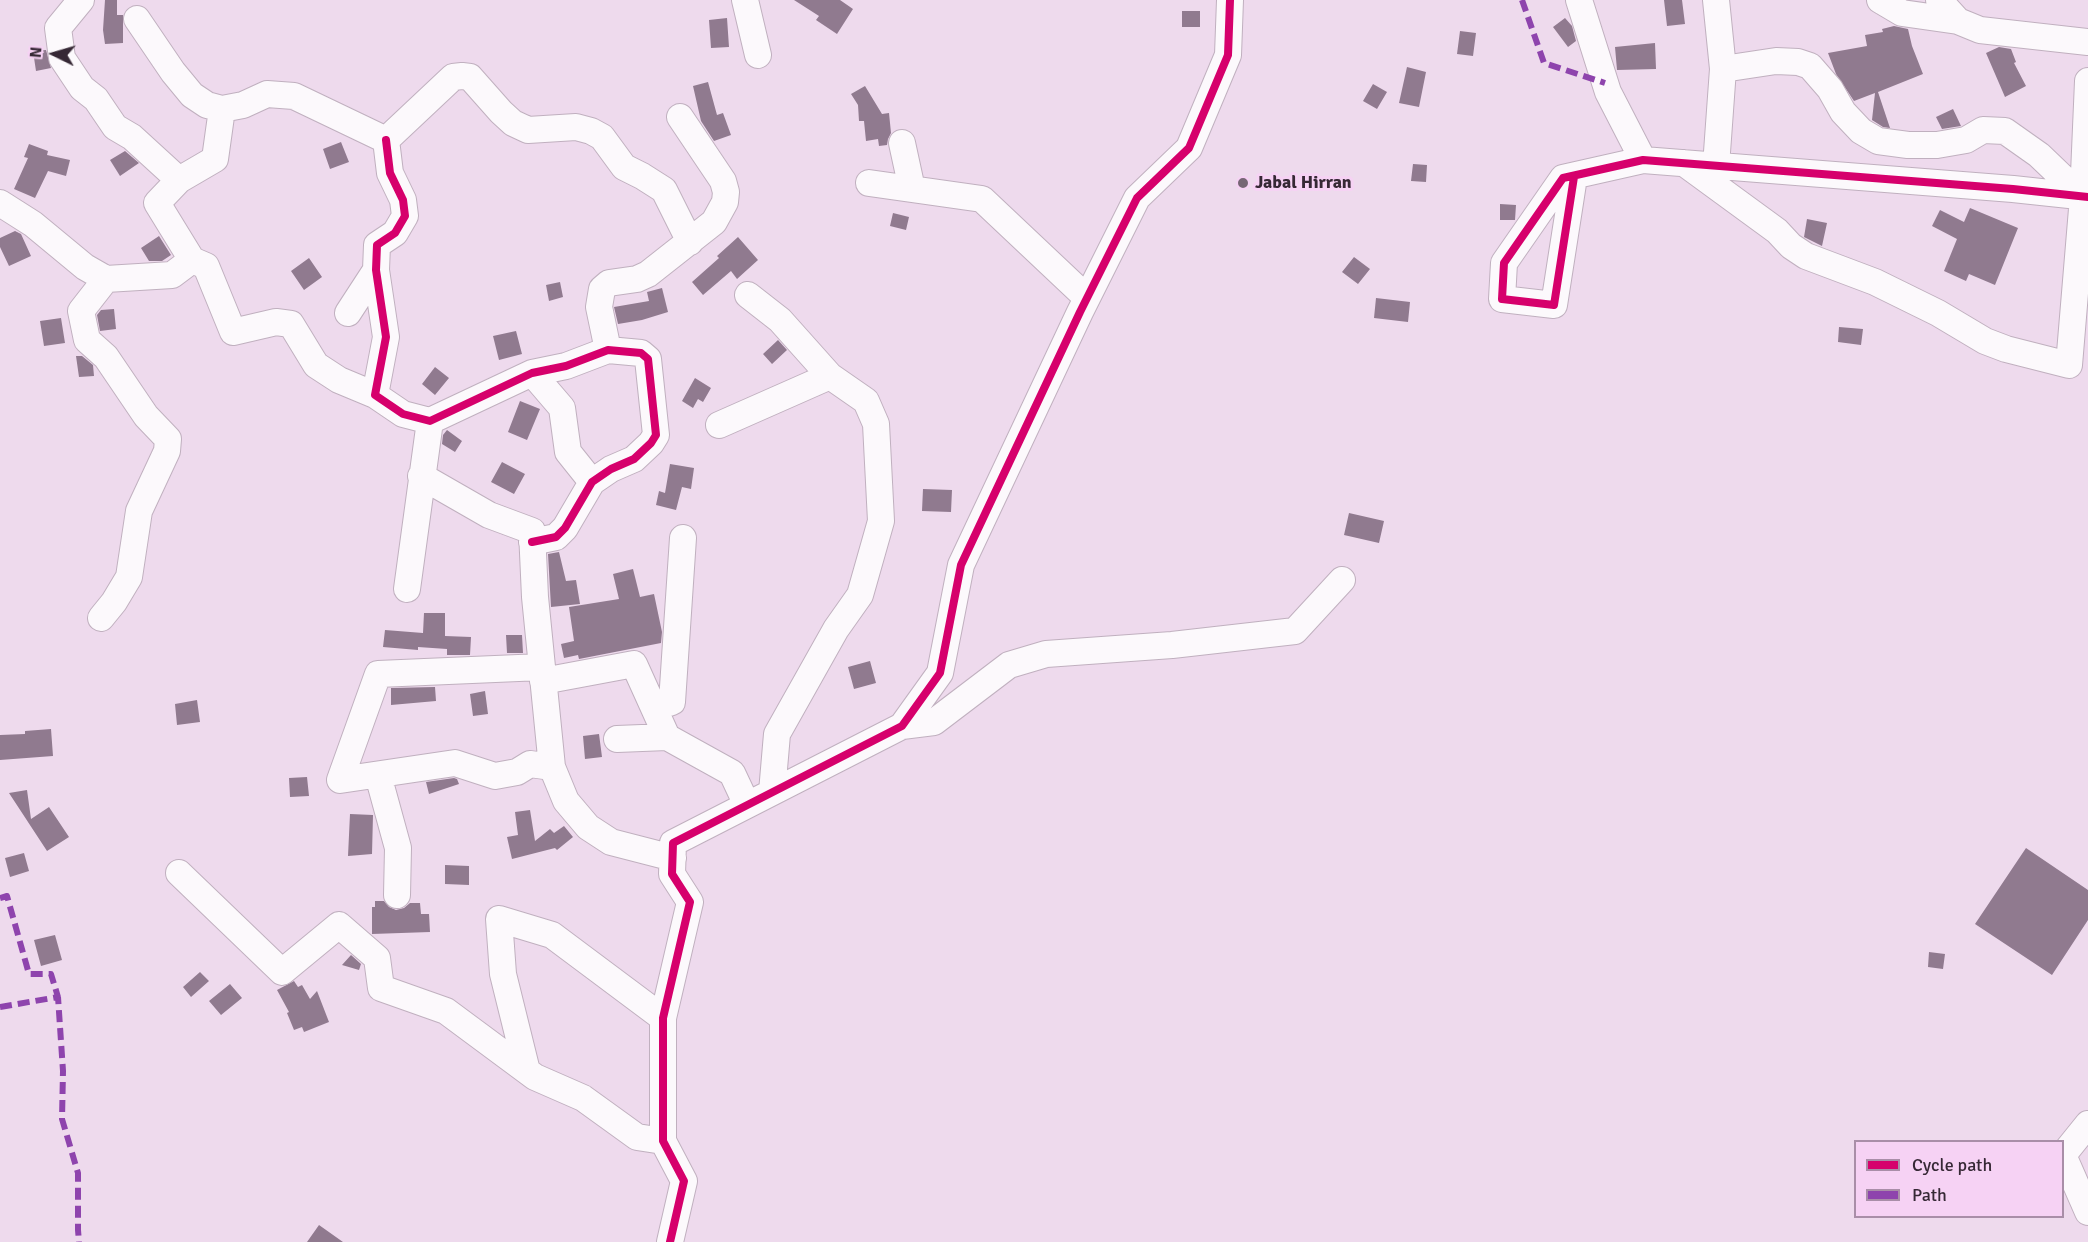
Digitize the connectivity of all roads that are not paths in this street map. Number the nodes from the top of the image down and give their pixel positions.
1 (81, 0) edge
2 (746, 0) edge
3 (1230, 0) edge
4 (1579, 0) edge
5 (1716, 0) edge
6 (1880, 0) edge
7 (1939, 0) edge
8 (137, 18) dead end
9 (1958, 21) junction
10 (2088, 42) edge
11 (758, 55) dead end
12 (1723, 69) junction
13 (2088, 81) edge
14 (222, 109) junction
15 (680, 117) dead end
16 (386, 140) junction
17 (902, 143) dead end
18 (1643, 160) junction
19 (1684, 163) junction
20 (1716, 166) junction
21 (1574, 177) junction
22 (179, 180) junction
23 (869, 183) dead end
24 (912, 189) junction
25 (2085, 197) edge
26 (0, 203) edge
27 (690, 242) junction
28 (192, 260) junction
29 (376, 270) junction
30 (106, 279) junction
31 (748, 295) dead end
32 (1087, 298) junction
33 (348, 313) dead end
34 (608, 350) junction
35 (532, 373) junction
36 (830, 376) junction
37 (375, 395) junction
38 (430, 421) junction
39 (719, 424) dead end
40 (421, 476) junction
41 (592, 482) junction
42 (683, 538) dead end
43 (532, 542) junction
44 (1342, 580) dead end
45 (407, 589) dead end
46 (101, 618) dead end
47 (542, 674) junction
48 (654, 708) junction
49 (902, 726) junction
50 (667, 737) junction
51 (617, 739) dead end
52 (552, 767) junction
53 (378, 775) junction
54 (772, 792) junction
55 (747, 805) junction
56 (673, 858) junction
57 (179, 873) dead end
58 (397, 895) dead end
59 (663, 1018) junction
60 (526, 1071) junction
61 (2088, 1124) edge
62 (663, 1142) junction
63 (2064, 1153) edge
64 (2064, 1159) edge
65 (2088, 1212) edge
66 (670, 1242) edge

1 - 22 street
2 - 11 street
3 - 32 street
4 - 18 street
5 - 12 street
6 - 9 street
7 - 9 street
8 - 14 street
9 - 10 street
12 - 20 street
12 - 25 street
13 - 25 street
14 - 16 street
14 - 22 street
15 - 27 street
16 - 27 street
16 - 29 street
17 - 24 street
18 - 19 street
18 - 21 street
19 - 20 street
19 - 25 street
20 - 25 street
21 - 21 street
22 - 28 street
23 - 24 street
24 - 32 street
26 - 30 street
27 - 34 street
28 - 30 street
28 - 37 street
29 - 33 street
29 - 37 street
30 - 46 street
31 - 36 street
32 - 49 street
34 - 35 street
34 - 41 street
35 - 38 street
35 - 41 street
36 - 39 street
36 - 54 street
37 - 38 street
38 - 40 street
40 - 43 street
40 - 45 street
41 - 43 street
42 - 48 street
43 - 47 street
44 - 49 street
47 - 48 street
47 - 52 street
47 - 53 street
48 - 50 street
49 - 54 street
50 - 51 street
50 - 55 street
52 - 53 street
52 - 56 street
53 - 58 street
54 - 55 street
55 - 56 street
56 - 59 street
57 - 60 street
59 - 60 street
59 - 62 street
60 - 62 street
61 - 63 street
62 - 66 street
64 - 65 street

